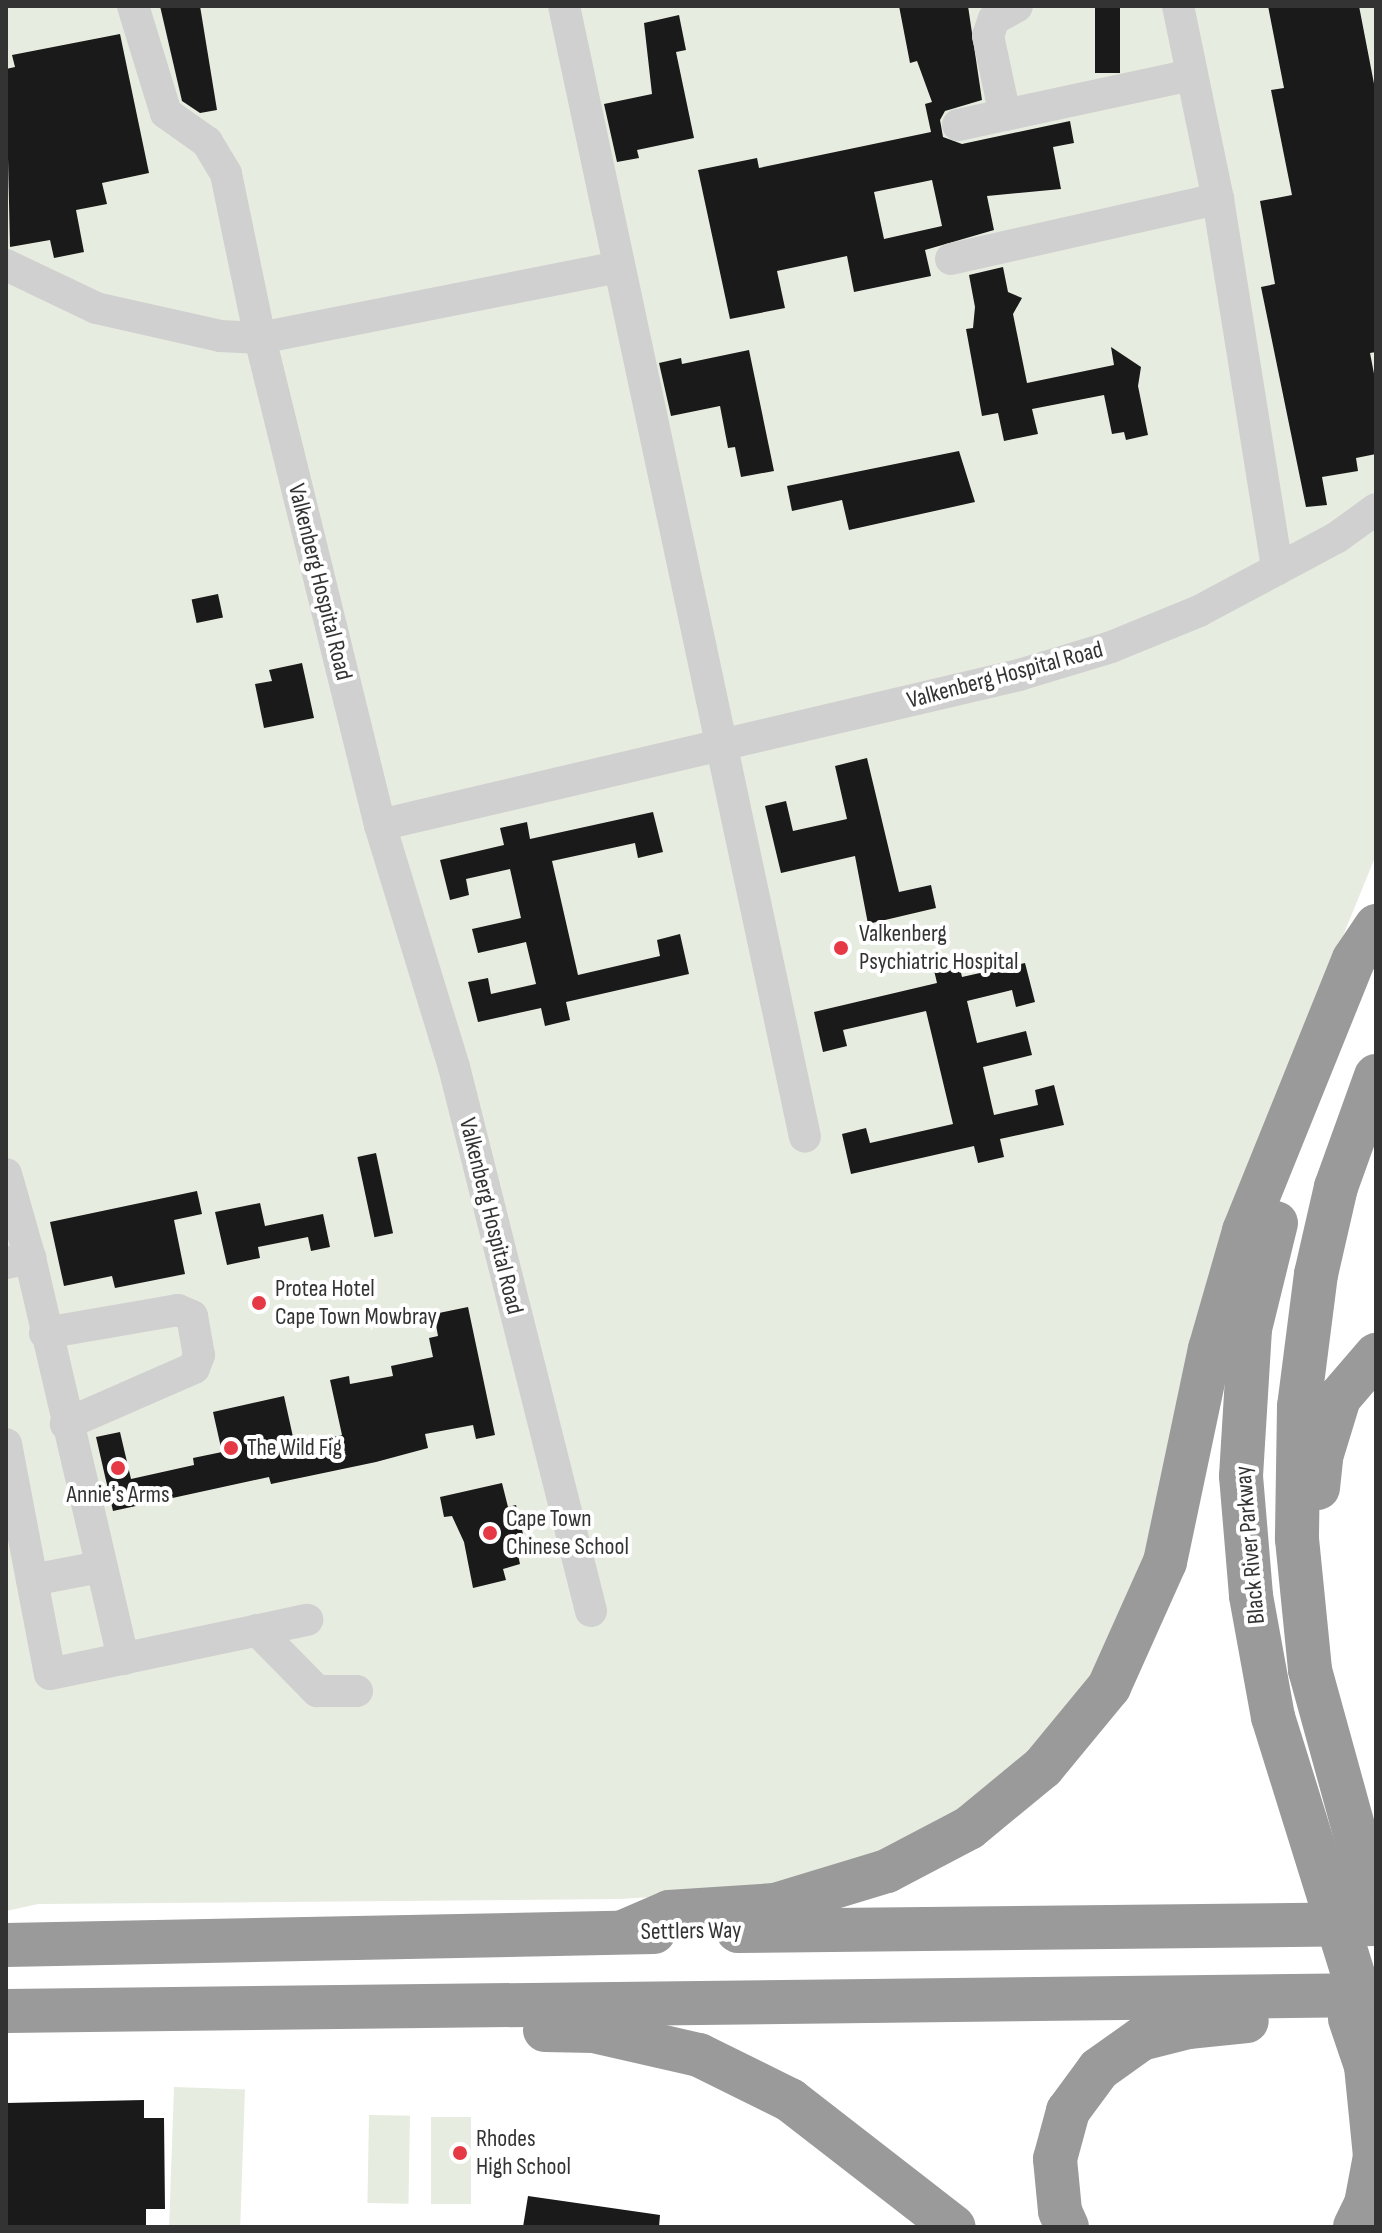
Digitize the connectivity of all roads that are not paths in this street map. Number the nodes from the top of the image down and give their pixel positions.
1 (133, 6) edge
2 (564, 6) edge
3 (1017, 6) edge
4 (1178, 6) edge
5 (1192, 75) junction
6 (1005, 115) junction
7 (958, 125) dead end
8 (1218, 199) junction
9 (951, 259) dead end
10 (6, 265) edge
11 (617, 267) junction
12 (260, 338) junction
13 (1376, 509) edge
14 (1277, 569) junction
15 (721, 746) junction
16 (380, 825) junction
17 (1376, 926) edge
18 (1376, 951) edge
19 (1376, 1076) edge
20 (805, 1137) dead end
21 (6, 1174) edge
22 (18, 1260) edge
23 (45, 1333) junction
24 (1376, 1355) edge
25 (66, 1424) junction
26 (6, 1444) edge
27 (100, 1567) junction
28 (32, 1580) junction
29 (591, 1611) dead end
30 (307, 1620) dead end
31 (257, 1630) junction
32 (123, 1659) junction
33 (357, 1691) dead end
34 (1345, 1809) junction
35 (1376, 1911) edge
36 (1376, 1924) edge
37 (1275, 1926) junction
38 (623, 1932) junction
39 (6, 1945) edge
40 (1355, 1995) edge
41 (308, 2007) junction
42 (6, 2011) edge
43 (1371, 2057) edge
44 (954, 2227) edge
45 (1067, 2227) edge
46 (1355, 2227) edge

1 - 12 street, Valkenberg Hospital Road
2 - 11 street
3 - 6 street
4 - 5 street
5 - 6 street
5 - 8 street
6 - 7 street
8 - 9 street
8 - 14 street
10 - 12 street
11 - 12 street
11 - 15 street
12 - 16 street, Valkenberg Hospital Road
13 - 14 street, Valkenberg Hospital Road
14 - 15 street, Valkenberg Hospital Road
15 - 16 street, Valkenberg Hospital Road
15 - 20 street
16 - 29 street, Valkenberg Hospital Road
17 - 38 highway
18 - 43 highway, Black River Parkway
19 - 34 highway, Black River Parkway
21 - 22 street
22 - 23 street
23 - 25 street
23 - 25 street
24 - 34 highway
25 - 27 street
26 - 28 street
27 - 28 street
27 - 32 street
28 - 32 street
30 - 31 street
31 - 32 street
31 - 33 street
34 - 35 highway, Black River Parkway
35 - 37 highway
36 - 37 highway, Settlers Way
37 - 38 highway, Settlers Way
38 - 39 highway, Settlers Way
40 - 41 highway
40 - 45 highway
41 - 42 highway
41 - 44 highway
43 - 46 highway

